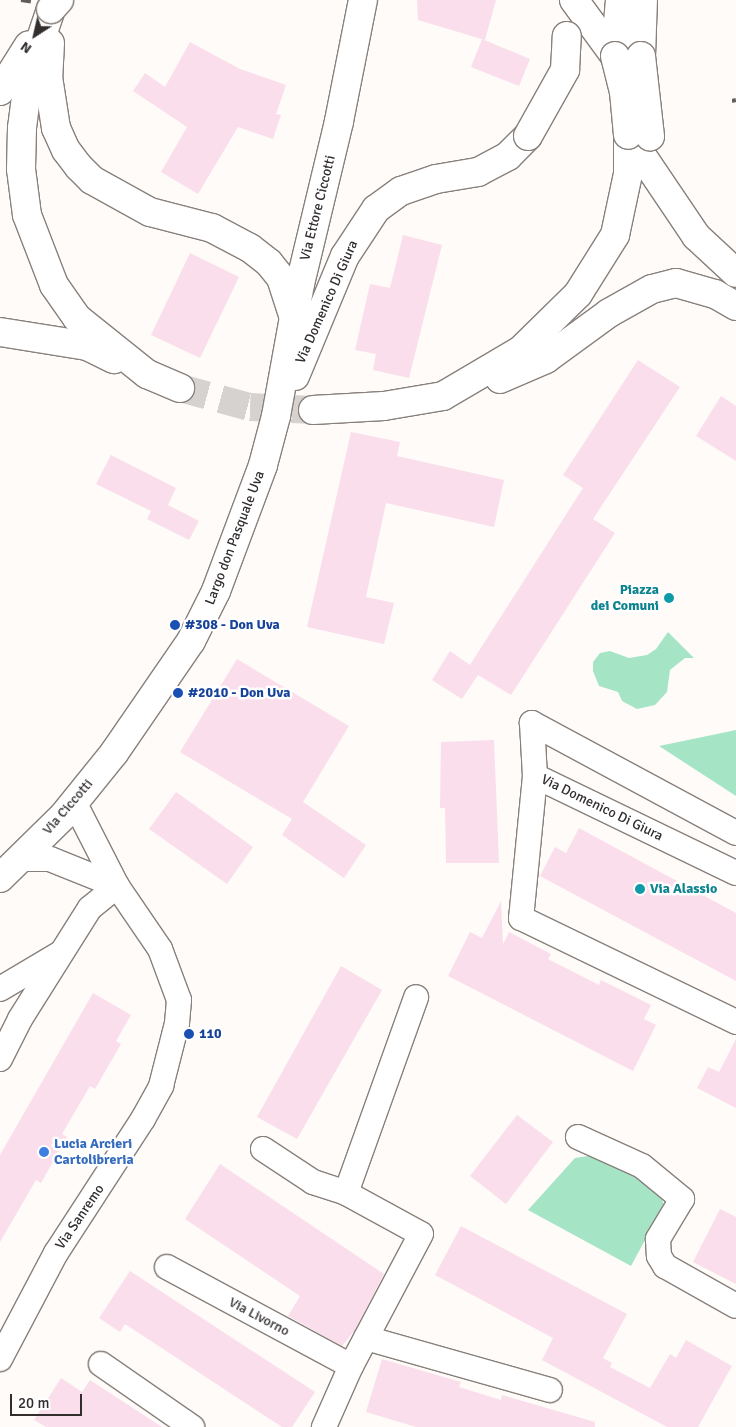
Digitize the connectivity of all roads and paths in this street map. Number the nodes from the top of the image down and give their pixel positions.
1 (363, 0) edge
2 (564, 0) edge
3 (574, 0) edge
4 (620, 0) edge
5 (643, 0) edge
6 (55, 5) edge
7 (628, 56) junction
8 (0, 58) edge
9 (0, 91) edge
10 (639, 135) junction
11 (736, 273) edge
12 (736, 306) edge
13 (295, 319) junction
14 (0, 332) edge
15 (147, 374) junction
16 (180, 388) tunnel mouth
17 (443, 396) junction
18 (313, 410) tunnel mouth
19 (276, 416) junction
20 (114, 753) joint
21 (535, 776) junction
22 (74, 802) junction
23 (736, 833) edge
24 (20, 859) junction
25 (736, 873) edge
26 (0, 878) edge
27 (118, 886) junction
28 (63, 952) junction
29 (0, 989) edge
30 (416, 997) dead end
31 (736, 1022) edge
32 (0, 1059) edge
33 (578, 1137) dead end
34 (263, 1150) dead end
35 (346, 1193) junction
36 (167, 1267) dead end
37 (736, 1306) edge
38 (366, 1338) junction
39 (0, 1359) edge
40 (101, 1364) dead end
41 (352, 1366) junction
42 (550, 1390) dead end
43 (192, 1427) edge
44 (324, 1427) edge

1 - 13 main road, Via Ettore Ciccotti
2 - 19 main road, Via Domenico Di Giura, bridge
3 - 7 main road
4 - 7 main road
5 - 7 main road
6 - 8 main road
6 - 9 main road
6 - 13 main road
6 - 15 main road
7 - 10 main road, bridge
10 - 11 main road
10 - 17 main road
12 - 17 main road
13 - 19 main road, Via Ettore Ciccotti
14 - 15 main road
15 - 16 main road
17 - 18 main road
19 - 20 main road, Largo don Pasquale Uva
20 - 22 main road, Via Ciccotti
21 - 23 street, Via Domenico Di Giura
21 - 25 street, Via Domenico Di Giura
21 - 31 street
22 - 24 main road, Via Ciccotti
22 - 27 street, Via Sanremo
24 - 26 main road, Via Ciccotti
24 - 27 street
27 - 28 street
27 - 39 street, Via Sanremo
28 - 29 street
28 - 32 street
30 - 35 street
33 - 37 street
34 - 35 street
35 - 38 street
36 - 41 street, Via Livorno
38 - 41 street
38 - 42 street
40 - 43 street
41 - 44 street

